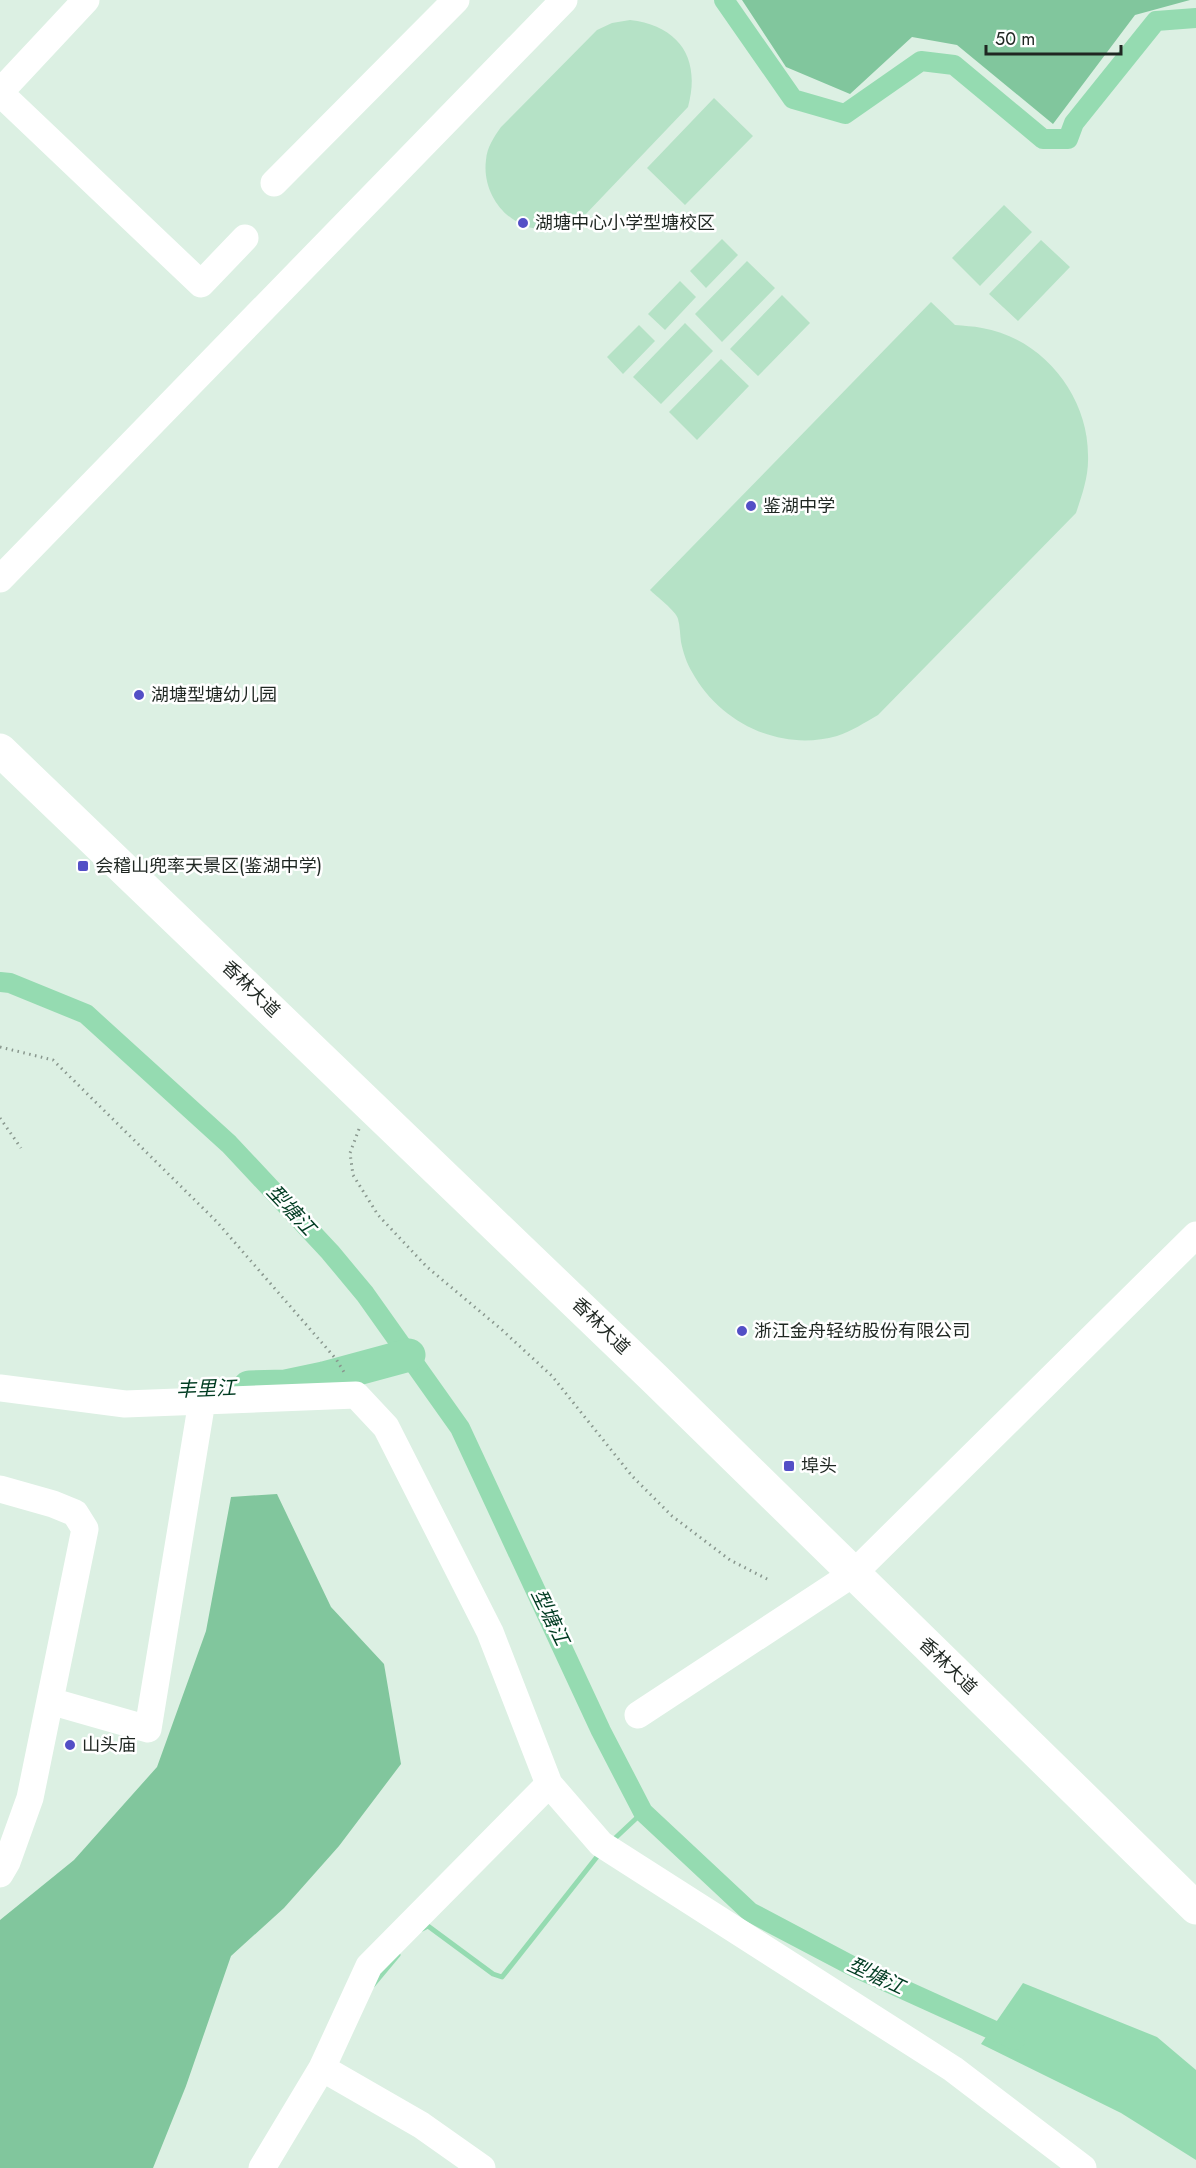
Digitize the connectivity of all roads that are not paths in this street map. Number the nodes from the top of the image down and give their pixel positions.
1 (86, 0) edge
2 (456, 0) edge
3 (564, 0) edge
4 (0, 92) edge
5 (274, 183) dead end
6 (245, 238) dead end
7 (0, 579) edge
8 (0, 750) edge
9 (1196, 1235) edge
10 (0, 1388) edge
11 (202, 1401) junction
12 (0, 1489) edge
13 (854, 1573) junction
14 (50, 1701) junction
15 (638, 1715) dead end
16 (549, 1784) junction
17 (0, 1874) edge
18 (1196, 1908) edge
19 (329, 2072) junction
20 (262, 2168) edge
21 (482, 2168) edge
22 (1083, 2168) edge

1 - 4 street
2 - 5 street
3 - 7 street
4 - 6 street
8 - 13 main road, 香林大道
9 - 13 street
10 - 11 street
11 - 14 street
11 - 16 street
12 - 14 street
13 - 15 street
13 - 18 main road, 香林大道
14 - 17 street
16 - 19 street
16 - 22 street
19 - 20 street
19 - 21 street

